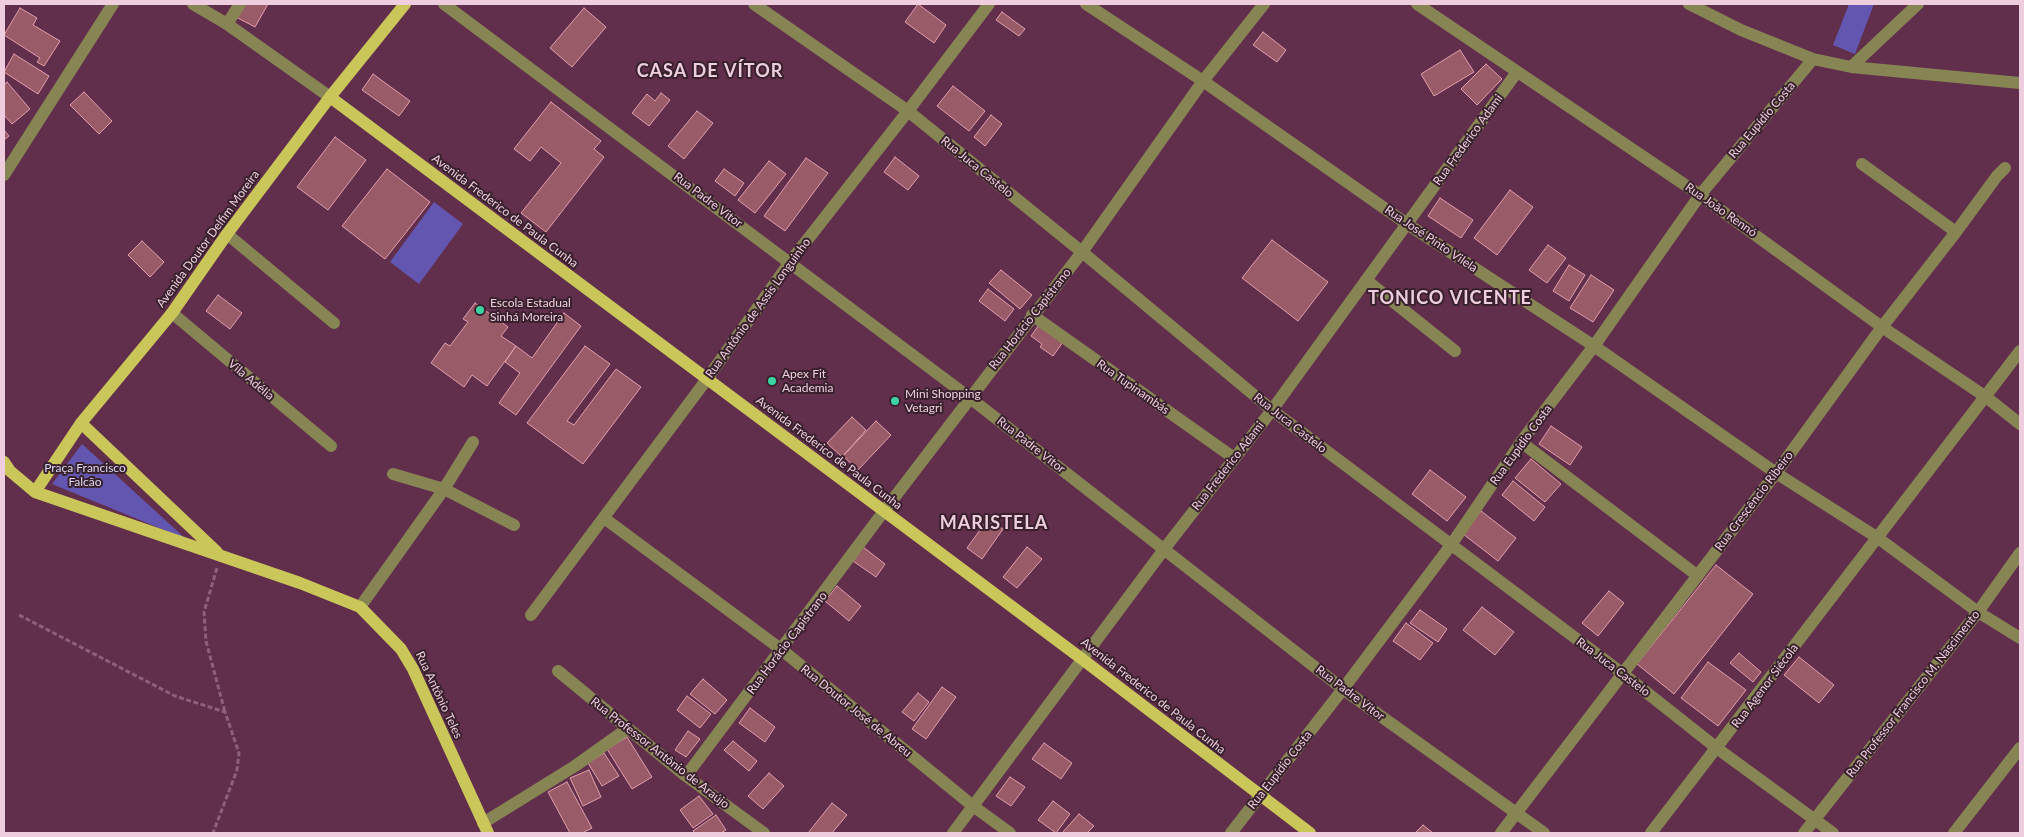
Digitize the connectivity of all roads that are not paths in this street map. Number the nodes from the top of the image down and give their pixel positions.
1 (113, 4) edge
2 (193, 4) edge
3 (240, 4) edge
4 (405, 4) edge
5 (444, 4) edge
6 (754, 4) edge
7 (989, 4) edge
8 (1086, 4) edge
9 (1264, 4) edge
10 (1417, 4) edge
11 (1689, 4) edge
12 (1918, 4) edge
13 (227, 24) junction
14 (1813, 59) junction
15 (1851, 67) junction
16 (1517, 72) junction
17 (1202, 81) junction
18 (2020, 84) edge
19 (330, 97) junction
20 (908, 111) junction
21 (1862, 164) dead end
22 (2005, 168) dead end
23 (4, 175) edge
24 (1700, 195) junction
25 (1407, 224) junction
26 (1956, 232) junction
27 (227, 234) junction
28 (1082, 252) junction
29 (790, 262) junction
30 (1366, 280) junction
31 (172, 313) junction
32 (1032, 315) junction
33 (334, 323) dead end
34 (1882, 327) junction
35 (1594, 346) junction
36 (1455, 351) dead end
37 (2020, 351) edge
38 (707, 379) junction
39 (1986, 397) junction
40 (970, 398) junction
41 (1272, 410) junction
42 (81, 424) junction
43 (2020, 424) edge
44 (473, 442) dead end
45 (1521, 442) junction
46 (331, 446) dead end
47 (1234, 458) junction
48 (4, 462) edge
49 (1776, 473) junction
50 (393, 474) dead end
51 (444, 489) junction
52 (35, 492) junction
53 (884, 511) junction
54 (604, 518) junction
55 (514, 524) dead end
56 (1878, 538) junction
57 (1451, 545) junction
58 (1164, 548) junction
59 (2020, 553) edge
60 (221, 555) junction
61 (1698, 576) junction
62 (360, 607) junction
63 (1978, 612) junction
64 (531, 615) dead end
65 (2020, 638) edge
66 (782, 650) junction
67 (1082, 659) junction
68 (558, 671) dead end
69 (1622, 673) junction
70 (1343, 689) junction
71 (627, 729) junction
72 (2020, 748) edge
73 (1718, 749) junction
74 (686, 776) junction
75 (1260, 796) junction
76 (973, 806) junction
77 (1516, 812) junction
78 (1815, 819) junction
79 (485, 828) edge
80 (764, 833) edge
81 (954, 833) edge
82 (1010, 833) edge
83 (1232, 833) edge
84 (1310, 833) edge
85 (1501, 833) edge
86 (1544, 833) edge
87 (1651, 833) edge
88 (1804, 833) edge
89 (1833, 833) edge
90 (1954, 833) edge

1 - 23 street
2 - 13 street
3 - 13 street
4 - 19 main road, Avenida Doutor Delfim Moreira
5 - 29 street, Rua Padre Vitor
6 - 20 street, Rua Juca Castelo
7 - 20 street, Rua Antônio de Assis Longuinho
8 - 17 street, Rua José Pinto Vilela
9 - 17 street, Rua Horácio Capistrano
10 - 16 street, Rua João Rennó
11 - 14 street
12 - 15 street
13 - 19 street
14 - 15 street
14 - 24 street, Rua Eupídio Costa
15 - 18 street
16 - 24 street, Rua João Rennó
16 - 25 street, Rua Frederico Adami
17 - 25 street, Rua José Pinto Vilela
17 - 28 street, Rua Horácio Capistrano
19 - 27 main road, Avenida Doutor Delfim Moreira
19 - 38 main road, Avenida Frederico de Paula Cunha
20 - 28 street, Rua Juca Castelo
20 - 29 street, Rua Antônio de Assis Longuinho
21 - 26 street
22 - 26 street, Rua Crescêncio Ribeiro
24 - 34 street, Rua João Rennó
24 - 35 street, Rua Eupídio Costa
25 - 30 street, Rua Frederico Adami
25 - 35 street, Rua José Pinto Vilela
26 - 34 street, Rua Crescêncio Ribeiro
27 - 31 main road, Avenida Doutor Delfim Moreira
27 - 33 street
28 - 32 street, Rua Horácio Capistrano
28 - 41 street, Rua Juca Castelo
29 - 38 street, Rua Antônio de Assis Longuinho
29 - 40 street, Rua Padre Vitor
30 - 36 street
30 - 41 street, Rua Frederico Adami
31 - 42 main road, Avenida Doutor Delfim Moreira
31 - 46 street, Vila Adélia
32 - 40 street, Rua Horácio Capistrano
32 - 47 street, Rua Tupinambás
34 - 39 street, Rua João Rennó
34 - 49 street, Rua Crescêncio Ribeiro
35 - 45 street, Rua Eupídio Costa
35 - 49 street, Rua José Pinto Vilela
37 - 39 street, Rua Agenor Siécola
38 - 53 main road, Avenida Frederico de Paula Cunha
38 - 54 street, Rua Antônio de Assis Longuinho
39 - 43 street, Rua João Rennó
39 - 56 street, Rua Agenor Siécola
40 - 53 street, Rua Horácio Capistrano
40 - 58 street, Rua Padre Vitor
41 - 47 street, Rua Frederico Adami
41 - 57 street, Rua Juca Castelo
42 - 52 main road, Avenida Doutor Delfim Moreira
42 - 60 main road, Rua Antônio Teles
44 - 51 street
45 - 57 street, Rua Eupídio Costa
45 - 61 street
47 - 58 street, Rua Frederico Adami
48 - 52 main road
49 - 56 street, Rua José Pinto Vilela
49 - 61 street, Rua Crescêncio Ribeiro
50 - 51 street
51 - 55 street
51 - 62 street
52 - 60 main road, Rua Antônio Teles
53 - 66 street, Rua Horácio Capistrano
53 - 67 main road, Avenida Frederico de Paula Cunha
54 - 64 street, Rua Antônio de Assis Longuinho
54 - 66 street, Rua Doutor José de Abreu
56 - 63 street, Rua José Pinto Vilela
56 - 73 street, Rua Agenor Siécola
57 - 69 street, Rua Juca Castelo
57 - 70 street, Rua Eupídio Costa
58 - 67 street, Rua Frederico Adami
58 - 70 street, Rua Padre Vitor
59 - 63 street, Rua Professor Francisco M. Nascimento
60 - 62 main road, Rua Antônio Teles
61 - 69 street, Rua Crescêncio Ribeiro
62 - 79 main road, Rua Antônio Teles
63 - 65 street, Rua José Pinto Vilela
63 - 78 street, Rua Professor Francisco M. Nascimento
66 - 74 street, Rua Horácio Capistrano
66 - 76 street, Rua Doutor José de Abreu
67 - 75 main road, Avenida Frederico de Paula Cunha
67 - 76 street, Rua Frederico Adami
68 - 71 street, Rua Professor Antônio de Araújo
69 - 73 street, Rua Juca Castelo
69 - 77 street, Rua Crescêncio Ribeiro
70 - 75 street, Rua Eupídio Costa
70 - 77 street, Rua Padre Vitor
71 - 74 street, Rua Professor Antônio de Araújo
71 - 79 street
72 - 90 street
73 - 78 street, Rua Juca Castelo
73 - 87 street, Rua Agenor Siécola
74 - 80 street, Rua Professor Antônio de Araújo
75 - 83 street, Rua Eupídio Costa
75 - 84 main road, Avenida Frederico de Paula Cunha
76 - 81 street, Rua Frederico Adami
76 - 82 street, Rua Doutor José de Abreu
77 - 85 street, Rua Crescêncio Ribeiro
77 - 86 street, Rua Padre Vitor
78 - 88 street, Rua Professor Francisco M. Nascimento
78 - 89 street, Rua Juca Castelo

